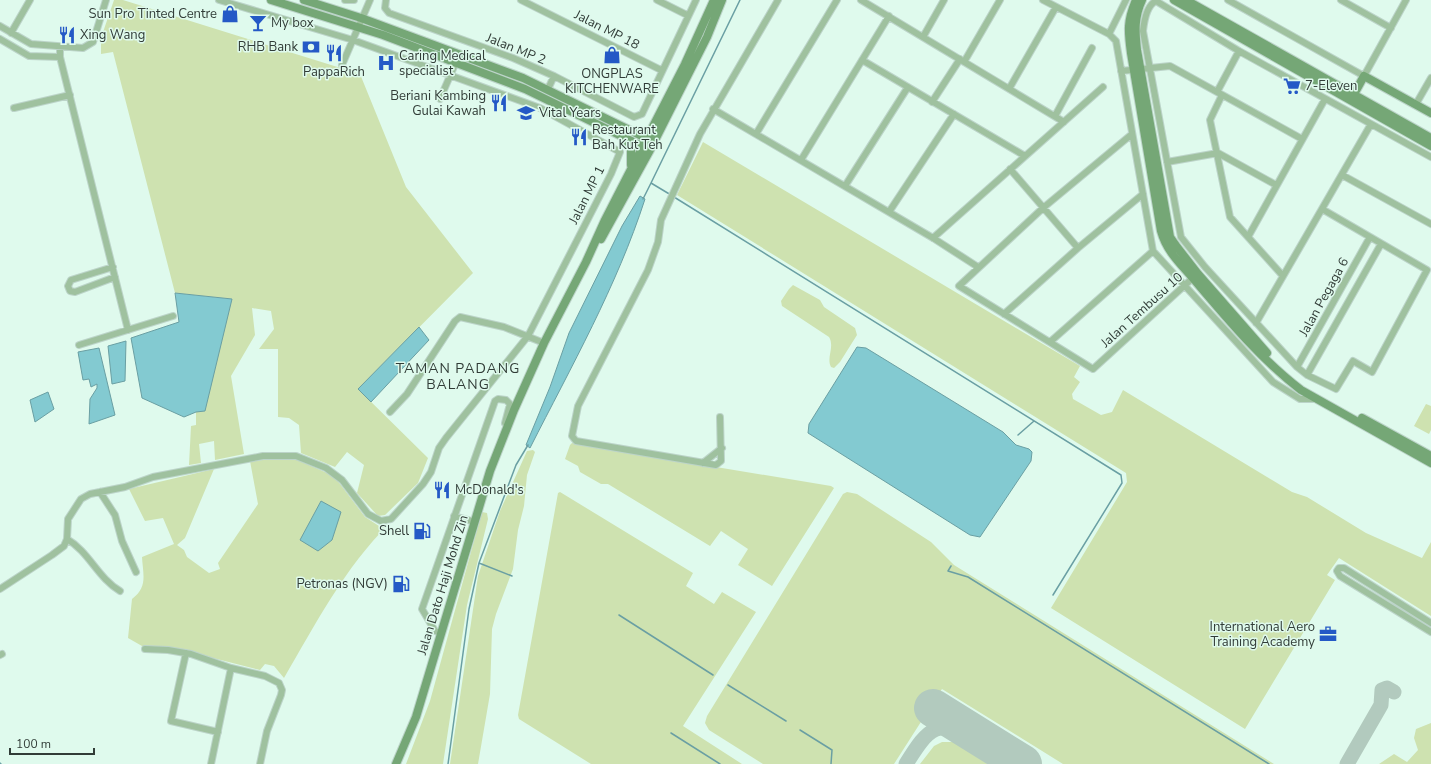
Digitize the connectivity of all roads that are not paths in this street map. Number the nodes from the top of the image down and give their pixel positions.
1 (30, 0) edge
2 (106, 0) edge
3 (219, 0) edge
4 (271, 0) edge
5 (304, 0) edge
6 (345, 0) edge
7 (354, 0) edge
8 (370, 0) edge
9 (521, 0) edge
10 (657, 0) edge
11 (696, 0) edge
12 (714, 0) edge
13 (722, 0) edge
14 (778, 0) edge
15 (838, 0) edge
16 (861, 0) edge
17 (944, 0) edge
18 (1000, 0) edge
19 (1043, 0) edge
20 (1126, 0) edge
21 (1136, 0) edge
22 (1142, 0) edge
23 (1174, 0) edge
24 (1186, 0) edge
25 (1228, 0) edge
26 (1341, 0) edge
27 (1406, 0) edge
28 (385, 1) edge
29 (1056, 7) junction
30 (687, 15) junction
31 (889, 16) junction
32 (361, 18) junction
33 (0, 26) edge
34 (358, 26) junction
35 (1391, 28) junction
36 (11, 33) junction
37 (1109, 34) junction
38 (923, 37) junction
39 (0, 39) edge
40 (353, 40) junction
41 (60, 47) junction
42 (1092, 48) dead end
43 (1239, 51) junction
44 (60, 57) junction
45 (862, 60) junction
46 (962, 61) junction
47 (456, 62) junction
48 (342, 65) dead end
49 (1149, 67) junction
50 (1137, 69) junction
51 (661, 70) junction
52 (1121, 71) junction
53 (450, 75) junction
54 (554, 76) junction
55 (1364, 76) junction
56 (1431, 78) edge
57 (908, 87) junction
58 (1103, 87) dead end
59 (1009, 88) junction
60 (548, 89) junction
61 (1219, 94) junction
62 (70, 95) junction
63 (1353, 96) junction
64 (440, 99) dead end
65 (1325, 99) junction
66 (932, 102) junction
67 (1416, 104) junction
68 (14, 108) dead end
69 (713, 109) junction
70 (1431, 113) edge
71 (954, 114) junction
72 (1055, 116) junction
73 (657, 119) junction
74 (1064, 122) junction
75 (1372, 124) junction
76 (620, 126) junction
77 (756, 134) junction
78 (1132, 134) junction
79 (620, 136) junction
80 (1431, 138) edge
81 (651, 140) junction
82 (1302, 140) junction
83 (1431, 146) edge
84 (646, 148) junction
85 (1218, 153) junction
86 (1025, 156) junction
87 (1431, 158) edge
88 (801, 160) junction
89 (1167, 162) junction
90 (1010, 169) junction
91 (630, 172) junction
92 (1342, 175) junction
93 (1276, 185) junction
94 (845, 186) junction
95 (1143, 194) junction
96 (1043, 208) junction
97 (1322, 209) junction
98 (889, 212) junction
99 (1431, 224) edge
100 (1248, 237) junction
101 (1370, 237) junction
102 (934, 238) junction
103 (1381, 244) junction
104 (1078, 248) junction
105 (1153, 251) junction
106 (586, 262) junction
107 (113, 267) junction
108 (978, 267) junction
109 (1205, 268) junction
110 (1196, 276) junction
111 (1283, 276) junction
112 (115, 277) junction
113 (1184, 285) junction
114 (1004, 314) junction
115 (173, 316) dead end
116 (1256, 323) junction
117 (128, 330) junction
118 (528, 336) junction
119 (1050, 342) junction
120 (544, 343) junction
121 (79, 345) dead end
122 (1265, 354) junction
123 (1255, 363) junction
124 (1297, 367) junction
125 (1307, 375) junction
126 (1318, 399) junction
127 (390, 412) dead end
128 (720, 418) dead end
129 (500, 446) junction
130 (722, 448) junction
131 (1431, 461) edge
132 (703, 463) junction
133 (100, 492) junction
134 (454, 516) junction
135 (475, 522) junction
136 (67, 539) junction
137 (136, 572) dead end
138 (0, 589) edge
139 (120, 591) dead end
140 (1431, 623) edge
141 (1431, 632) edge
142 (441, 633) junction
143 (145, 648) dead end
144 (186, 653) junction
145 (231, 668) junction
146 (218, 732) junction
147 (211, 764) edge
148 (260, 764) edge
149 (396, 764) edge

1 - 36 street
2 - 41 street
3 - 40 street, Jalan MP 1
4 - 34 main road
5 - 32 main road
6 - 7 street
8 - 32 street
9 - 51 street, Jalan MP 18
10 - 30 street
11 - 30 street
12 - 73 main road
13 - 81 main road
14 - 69 street
15 - 77 street
16 - 31 street
17 - 38 street
18 - 46 street
19 - 29 street
20 - 37 street
21 - 50 main road
22 - 50 main road
23 - 83 main road
24 - 63 main road
25 - 55 street
26 - 35 street
27 - 35 street
28 - 54 street, Jalan MP 2
29 - 37 street
29 - 59 street
30 - 51 street
31 - 38 street
31 - 45 street
32 - 34 street
32 - 60 main road
33 - 36 street
34 - 40 street
34 - 47 main road
35 - 55 street
36 - 41 street
37 - 52 street
38 - 46 street
39 - 44 street
40 - 48 street
40 - 53 street, Jalan MP 1
41 - 44 street
42 - 72 street
43 - 49 street
43 - 61 street
43 - 65 street
44 - 62 street
45 - 57 street
45 - 88 street
46 - 59 street
46 - 66 street
47 - 53 street
47 - 79 main road
49 - 50 street
49 - 61 street
49 - 89 street
50 - 52 street
50 - 110 main road
51 - 54 street, Jalan MP 2
52 - 78 street
53 - 64 street
53 - 118 street, Jalan MP 1
54 - 60 street
55 - 63 main road
55 - 67 main road
56 - 67 street
57 - 66 street
57 - 94 street
58 - 74 street
59 - 72 street
60 - 76 main road
61 - 82 street
61 - 85 street
62 - 68 street
62 - 107 street
63 - 80 main road
65 - 75 street
65 - 82 street
66 - 71 street
67 - 70 main road
69 - 77 street
69 - 132 street
71 - 86 street
71 - 98 street
72 - 74 street
73 - 76 main road
73 - 81 main road
74 - 86 street
75 - 87 street
75 - 92 street
76 - 81 main road
77 - 88 street
78 - 95 street
78 - 96 street
79 - 84 main road
79 - 91 main road
81 - 84 main road
82 - 93 street
84 - 91 main road
84 - 106 main road
85 - 89 street
85 - 93 street
85 - 100 street
86 - 90 street
88 - 94 street
89 - 109 street
90 - 96 street
90 - 102 street
91 - 106 main road
92 - 97 street
92 - 99 street
93 - 100 street
94 - 98 street
95 - 104 street
95 - 105 street
96 - 104 street
96 - 108 street
97 - 101 street
97 - 111 street
98 - 102 street
100 - 111 street
101 - 103 street
101 - 124 street, Jalan Pegaga 6
102 - 108 street
103 - 125 street
103 - 125 street
104 - 114 street
105 - 113 street
105 - 119 street
106 - 120 main road, Jalan Dato Haji Mohd Zin
107 - 112 street
107 - 112 street
108 - 114 street
109 - 110 street, Jalan Tembusu 10
109 - 116 street
110 - 113 street, Jalan Tembusu 10
110 - 122 main road
111 - 116 street
112 - 117 street
113 - 119 street, Jalan Tembusu 10
113 - 123 street
114 - 119 street
115 - 117 street
116 - 124 street
117 - 121 street
118 - 120 street
118 - 127 street
118 - 133 street
120 - 129 main road, Jalan Dato Haji Mohd Zin
122 - 123 street
122 - 126 main road
122 - 131 main road
123 - 126 street
124 - 125 street
126 - 131 main road
128 - 130 street
129 - 134 street
129 - 135 main road, Jalan Dato Haji Mohd Zin
130 - 132 street
130 - 132 street
133 - 136 street
133 - 137 street
134 - 135 street
134 - 142 street
135 - 142 main road, Jalan Dato Haji Mohd Zin
136 - 138 street
136 - 139 street
140 - 141 street
142 - 149 main road, Jalan Dato Haji Mohd Zin
143 - 144 street
144 - 145 street
144 - 146 street
145 - 146 street
145 - 148 street
146 - 147 street

